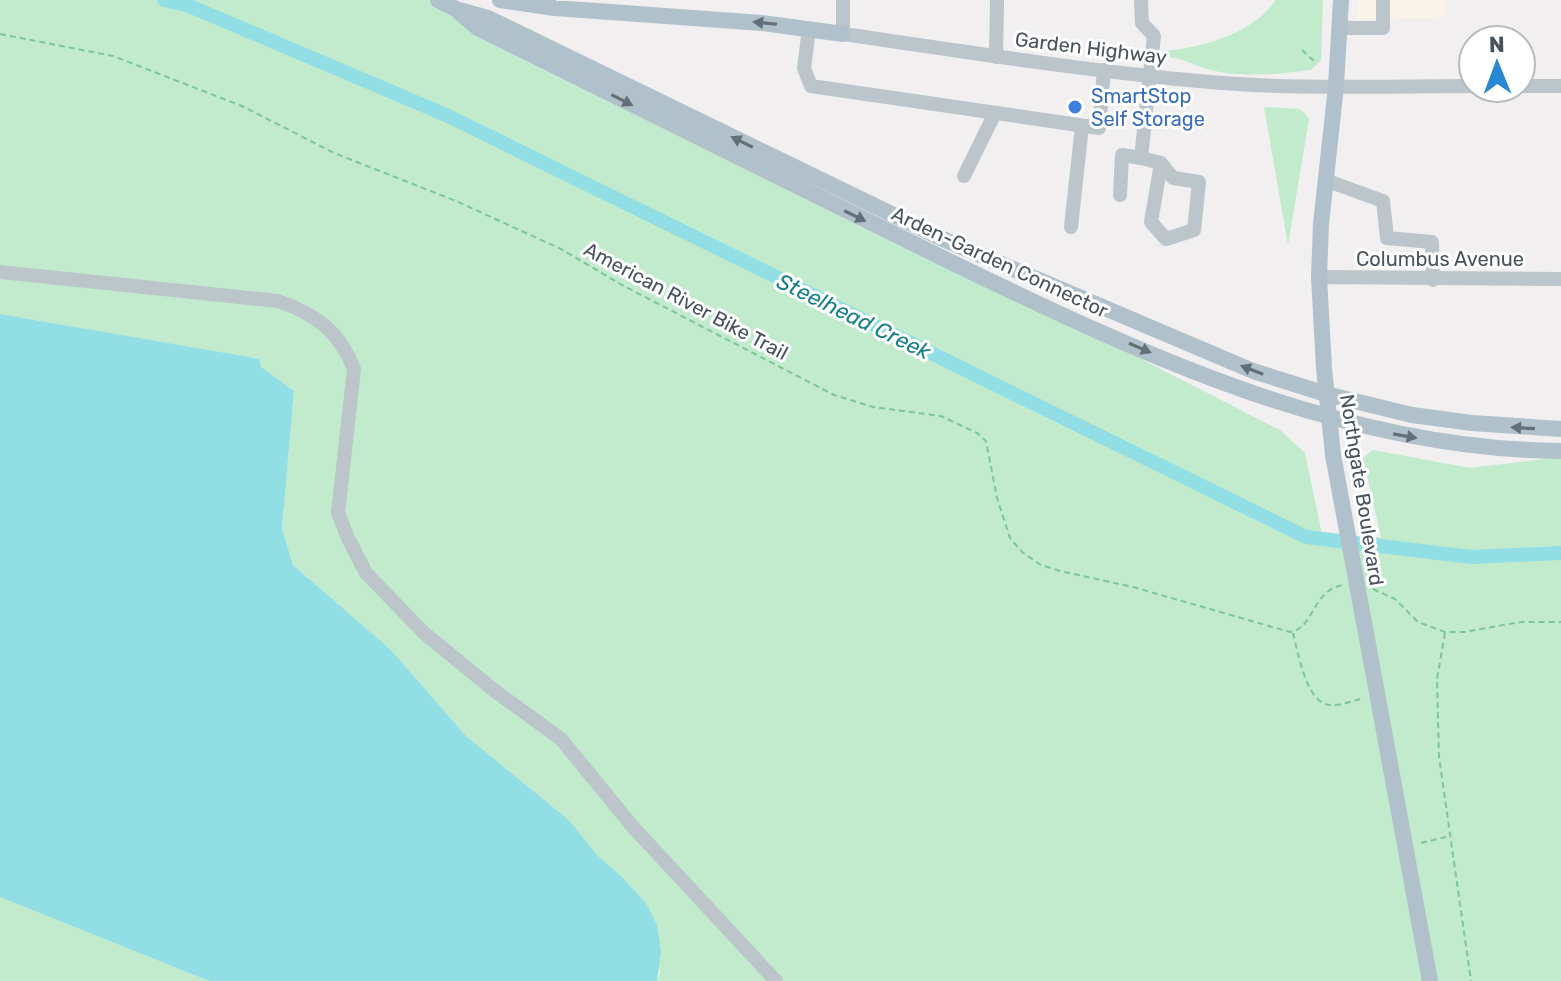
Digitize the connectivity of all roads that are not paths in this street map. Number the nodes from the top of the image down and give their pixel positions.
1 (438, 0) edge
2 (500, 0) edge
3 (843, 0) edge
4 (997, 0) edge
5 (1141, 0) edge
6 (1341, 0) edge
7 (1383, 0) edge
8 (456, 9) junction
9 (1341, 28) junction
10 (809, 29) junction
11 (843, 34) junction
12 (996, 57) junction
13 (1104, 70) junction
14 (1151, 75) junction
15 (1336, 86) junction
16 (1457, 86) edge
17 (1537, 86) edge
18 (1561, 86) edge
19 (995, 113) junction
20 (1082, 126) junction
21 (1141, 158) junction
22 (1161, 163) junction
23 (964, 176) dead end
24 (1325, 180) junction
25 (1120, 195) dead end
26 (1071, 227) dead end
27 (0, 272) edge
28 (1319, 277) junction
29 (1561, 279) edge
30 (1433, 280) junction
31 (1326, 394) junction
32 (1329, 419) junction
33 (1561, 429) edge
34 (1561, 451) edge
35 (776, 981) edge
36 (1430, 981) edge

1 - 8 main road, Arden-Garden Connector
10 -> 2 main road
3 - 11 street
4 - 12 street
5 - 14 street
6 - 9 main road, Northgate Boulevard
7 - 9 street
31 -> 8 main road, Arden-Garden Connector
8 -> 32 main road, Arden-Garden Connector
9 - 15 main road, Northgate Boulevard
10 - 11 main road
10 - 19 street
11 - 12 street, Garden Highway
12 - 13 street, Garden Highway
13 - 14 street, Garden Highway
13 - 20 street
14 - 15 street, Garden Highway
14 - 21 street
15 - 16 street, Garden Highway
15 - 24 main road, Northgate Boulevard
17 - 18 street
19 - 20 street
19 - 23 street
20 - 26 street
21 - 22 street
21 - 25 street
22 - 22 street
24 - 28 main road, Northgate Boulevard
24 - 30 street
27 - 35 street
28 - 30 street, Columbus Avenue
28 - 31 main road, Northgate Boulevard
29 - 30 street, Columbus Avenue
31 - 32 main road, Northgate Boulevard
33 -> 31 main road, Arden-Garden Connector
32 -> 34 main road, Arden-Garden Connector
32 - 36 main road, Northgate Boulevard, bridge

